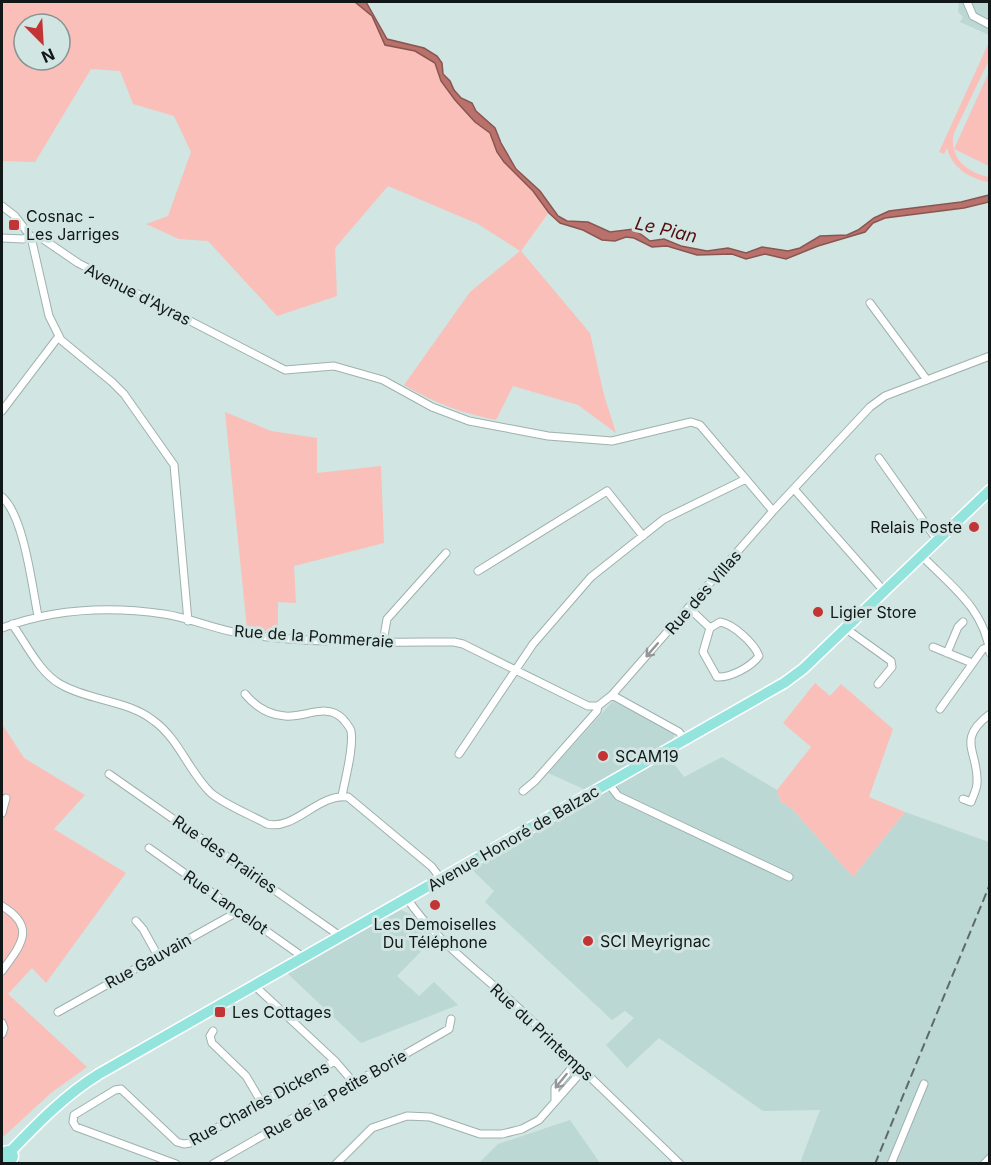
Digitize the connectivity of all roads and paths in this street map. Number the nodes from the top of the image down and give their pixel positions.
1 (967, 4) edge
2 (990, 25) edge
3 (2, 206) edge
4 (31, 237) junction
5 (2, 238) edge
6 (870, 303) dead end
7 (59, 336) junction
8 (990, 356) edge
9 (927, 380) junction
10 (2, 411) edge
11 (879, 458) dead end
12 (746, 479) junction
13 (794, 489) junction
14 (990, 489) edge
15 (2, 496) edge
16 (773, 511) junction
17 (643, 536) junction
18 (937, 540) junction
19 (446, 553) dead end
20 (921, 555) junction
21 (478, 572) dead end
22 (884, 591) junction
23 (689, 608) junction
24 (38, 616) junction
25 (188, 621) junction
26 (963, 621) dead end
27 (12, 624) junction
28 (2, 628) edge
29 (711, 628) junction
30 (845, 628) junction
31 (383, 642) junction
32 (933, 647) dead end
33 (989, 650) edge
34 (947, 653) junction
35 (972, 663) junction
36 (516, 670) junction
37 (878, 684) dead end
38 (245, 694) dead end
39 (612, 695) junction
40 (598, 706) junction
41 (940, 709) dead end
42 (990, 714) edge
43 (685, 740) junction
44 (459, 754) dead end
45 (109, 774) dead end
46 (609, 784) junction
47 (523, 791) dead end
48 (342, 796) junction
49 (6, 798) dead end
50 (963, 799) dead end
51 (2, 813) edge
52 (149, 848) dead end
53 (789, 877) dead end
54 (441, 879) junction
55 (407, 898) junction
56 (2, 906) edge
57 (239, 910) junction
58 (136, 921) dead end
59 (340, 936) junction
60 (158, 956) junction
61 (303, 957) junction
62 (2, 971) edge
63 (255, 986) junction
64 (58, 1012) dead end
65 (451, 1019) dead end
66 (2, 1023) edge
67 (213, 1031) dead end
68 (2, 1034) edge
69 (335, 1061) junction
70 (576, 1064) junction
71 (583, 1070) junction
72 (354, 1083) junction
73 (924, 1084) dead end
74 (555, 1101) junction
75 (262, 1103) junction
76 (7, 1157) edge
77 (990, 1158) edge
78 (176, 1164) edge
79 (213, 1164) edge
80 (336, 1164) edge
81 (680, 1164) edge
82 (891, 1164) edge
83 (984, 1164) edge

1 - 2 street
3 - 4 street, Avenue d'Ayras
4 - 5 street
4 - 7 street
4 - 12 street, Avenue d'Ayras
6 - 9 street
7 - 10 street
7 - 25 street
8 - 9 street, Rue des Villas
9 - 13 street, Rue des Villas
11 - 18 street
12 - 16 street
12 - 17 street
13 - 16 street, Rue des Villas
13 - 22 street
14 - 18 main road, Avenue Honoré de Balzac
15 - 24 street
16 - 23 street, Rue des Villas
17 - 21 street
17 - 36 street
18 - 20 main road, Avenue Honoré de Balzac
19 - 31 street
20 - 22 main road, Avenue Honoré de Balzac
20 - 33 street
22 - 30 main road, Avenue Honoré de Balzac
23 - 29 street
23 -> 39 street, Rue des Villas
24 - 25 street, Rue de la Pommeraie
24 - 27 street, Rue de la Pommeraie
25 - 31 street, Rue de la Pommeraie
26 - 34 street
27 - 28 street, Rue de la Pommeraie
27 - 48 street
29 - 29 street
30 - 37 street
30 - 43 main road, Avenue Honoré de Balzac
31 - 36 street, Rue de la Pommeraie
32 - 34 street
33 - 35 street
34 - 35 street
35 - 41 street
36 - 40 street, Rue de la Pommeraie
36 - 44 street
38 - 48 street
39 - 40 street
39 - 43 street
40 - 47 street
42 - 50 street
43 - 46 main road, Avenue Honoré de Balzac
45 - 59 street, Rue des Prairies
46 - 53 street
46 - 54 main road, Avenue Honoré de Balzac
48 - 54 street
49 - 51 street
52 - 57 street, Rue Lancelot
54 - 55 main road, Avenue Honoré de Balzac
55 - 59 main road, Avenue Honoré de Balzac
55 - 70 street, Rue du Printemps
56 - 62 street
57 - 60 street, Rue Gauvain
57 - 61 street, Rue Lancelot
58 - 60 street
59 - 61 main road, Avenue Honoré de Balzac
60 - 64 street, Rue Gauvain
61 - 63 main road, Avenue Honoré de Balzac
63 - 69 street
63 - 76 main road, Avenue Honoré de Balzac
65 - 72 street, Rue de la Petite Borie
66 - 68 street
67 - 75 street
69 - 72 street
69 - 75 street, Rue Charles Dickens
70 - 71 street, Rue du Printemps
70 -> 74 street
71 - 74 street
71 - 81 street, Rue du Printemps
72 - 79 street, Rue de la Petite Borie
73 - 82 street
74 - 80 street
75 - 78 street, Rue Charles Dickens
77 - 83 street

